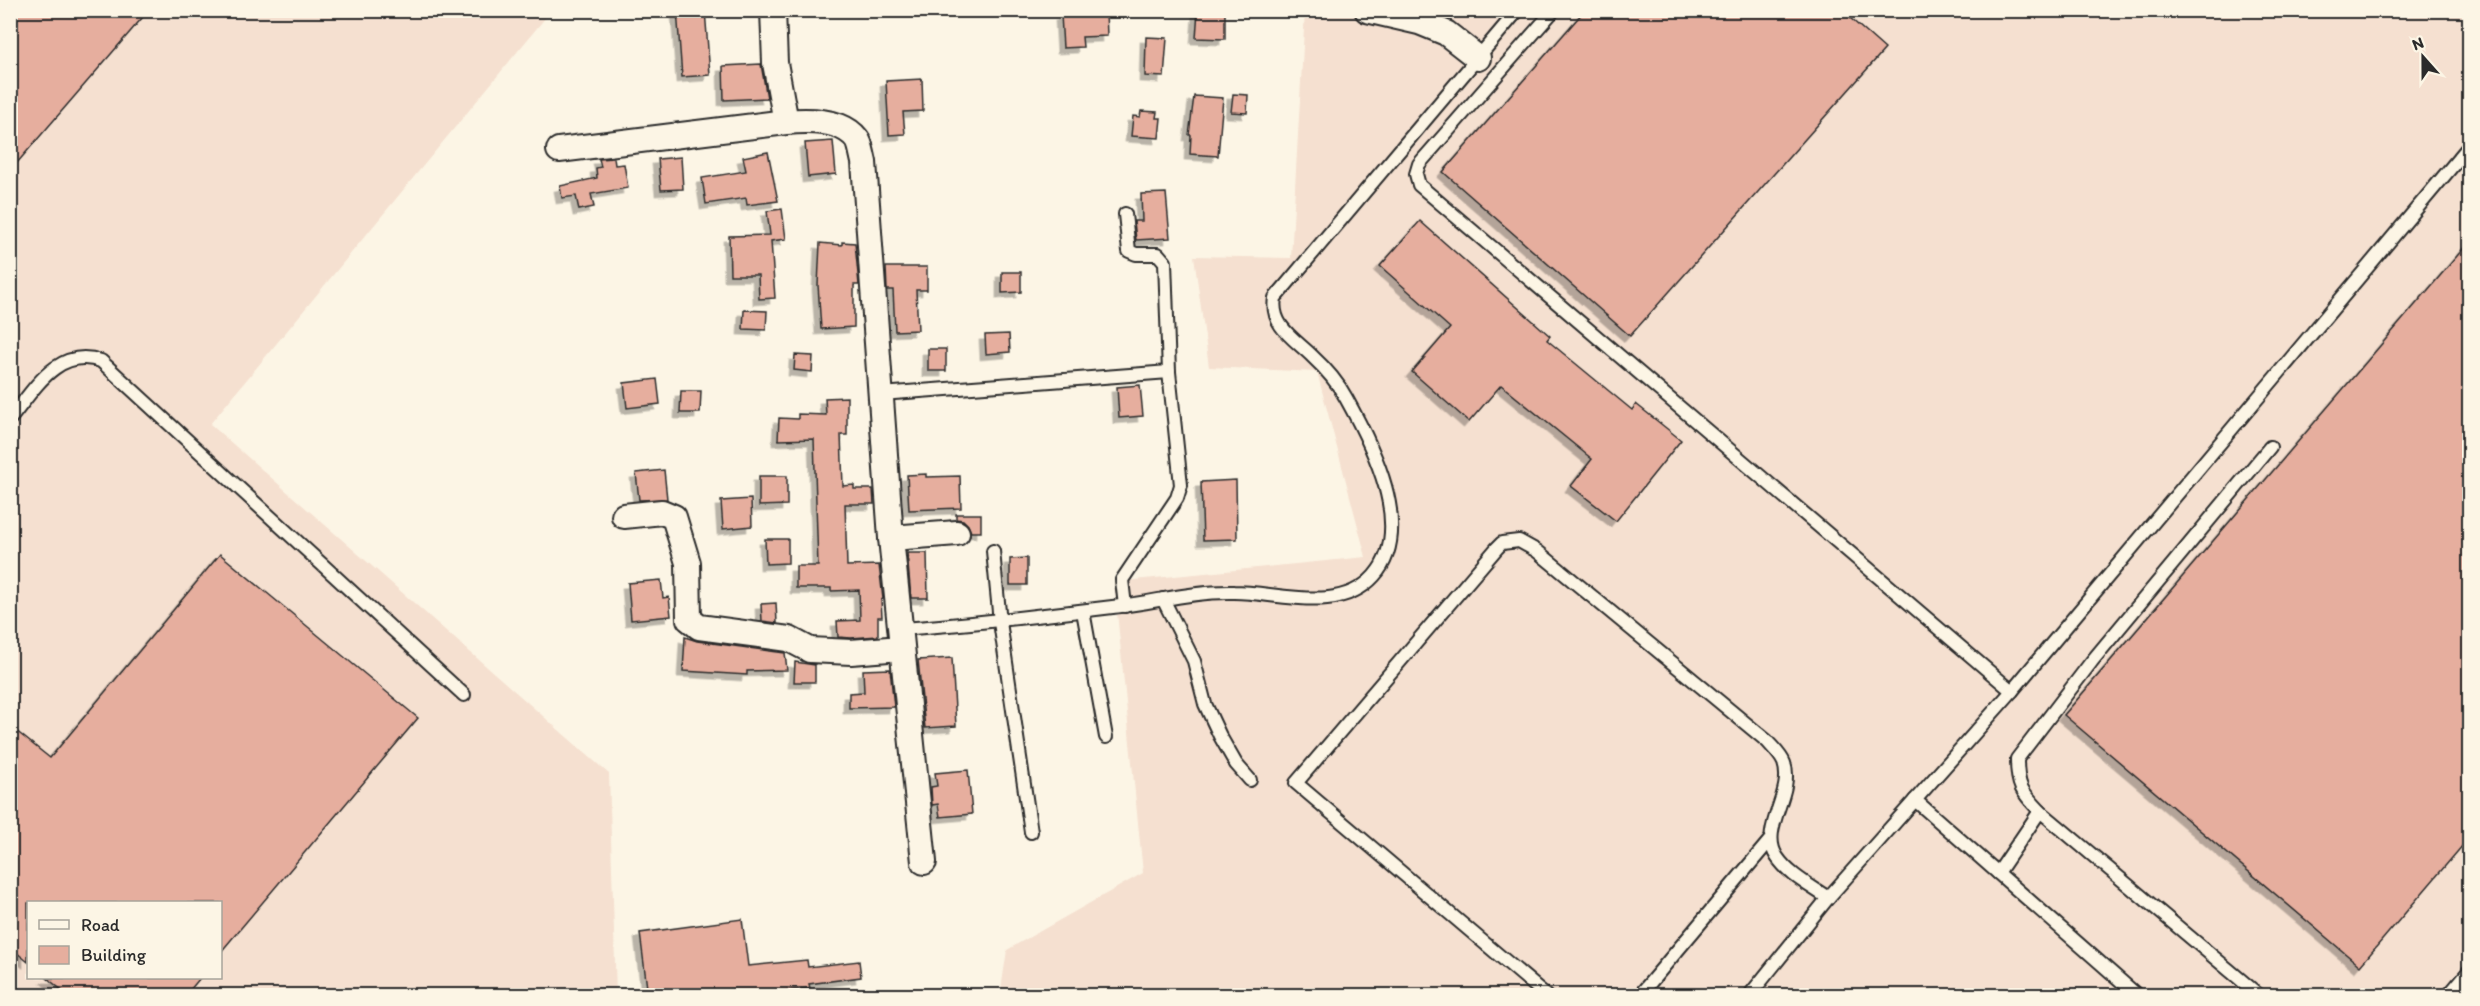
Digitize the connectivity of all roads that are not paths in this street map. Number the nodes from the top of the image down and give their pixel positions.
1 (773, 10) edge
2 (1367, 10) edge
3 (1518, 10) edge
4 (1554, 10) edge
5 (1478, 58) junction
6 (786, 122) junction
7 (2469, 145) edge
8 (559, 150) dead end
9 (1125, 214) dead end
10 (1169, 372) junction
11 (881, 394) junction
12 (10, 419) edge
13 (2270, 447) dead end
14 (624, 516) dead end
15 (957, 533) dead end
16 (891, 538) junction
17 (993, 551) dead end
18 (1163, 598) junction
19 (1125, 606) junction
20 (1083, 611) junction
21 (1000, 622) junction
22 (901, 639) junction
23 (2012, 691) junction
24 (464, 695) dead end
25 (1106, 737) dead end
26 (1250, 780) dead end
27 (1915, 800) junction
28 (2040, 811) junction
29 (1031, 832) dead end
30 (1771, 839) junction
31 (924, 862) dead end
32 (1998, 873) junction
33 (1827, 898) junction
34 (2469, 970) edge
35 (1751, 995) edge
36 (1547, 996) edge
37 (1639, 996) edge
38 (2138, 996) edge
39 (2260, 996) edge
40 (2448, 996) edge

1 - 6 street
2 - 5 street
3 - 5 lane
4 - 23 lane
5 - 18 lane
6 - 8 street
6 - 11 street
7 - 23 lane
9 - 10 lane
10 - 11 lane
10 - 19 lane
11 - 16 street
12 - 24 lane
13 - 28 lane
14 - 22 street
15 - 16 street
16 - 22 street
17 - 21 lane
18 - 19 lane
18 - 26 lane
19 - 20 lane
20 - 21 lane
20 - 25 lane
21 - 22 lane
21 - 29 lane
22 - 31 street
23 - 27 lane
27 - 32 lane
27 - 33 lane
28 - 32 lane
28 - 39 lane
30 - 33 lane
30 - 36 lane
30 - 37 lane
32 - 38 lane
33 - 35 lane
34 - 40 lane

